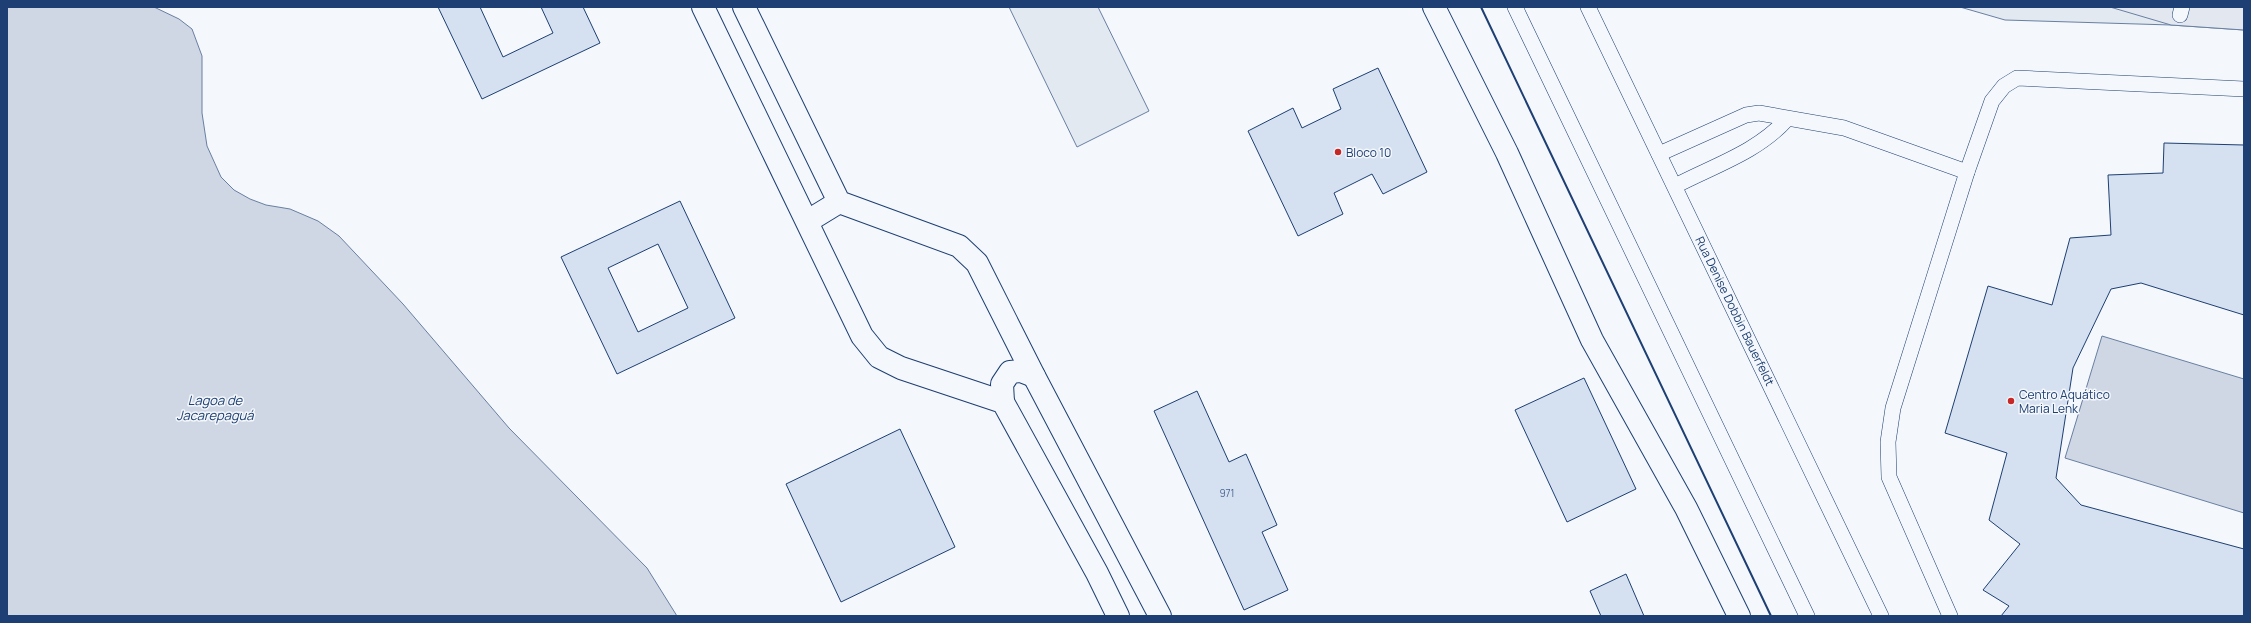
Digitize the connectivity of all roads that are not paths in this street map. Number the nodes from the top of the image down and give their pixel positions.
1 (703, 7) edge
2 (744, 7) edge
3 (1434, 7) edge
4 (1515, 7) edge
5 (1588, 7) edge
6 (2244, 89) edge
7 (1787, 119) junction
8 (1659, 154) junction
9 (1967, 172) junction
10 (1675, 186) junction
11 (838, 202) junction
12 (808, 221) junction
13 (1034, 376) junction
14 (1003, 402) junction
15 (1118, 616) edge
16 (1160, 616) edge
17 (1739, 616) edge
18 (1807, 616) edge
19 (1881, 616) edge
20 (1950, 616) edge

1 - 12 street
2 - 11 street
3 - 17 street
4 - 18 lane
5 - 8 lane, Rua Denise Dobbin Bauerfeldt
6 - 9 lane
7 - 8 lane
7 - 9 lane
7 - 10 lane
8 - 10 lane, Rua Denise Dobbin Bauerfeldt
9 - 20 lane
10 - 19 lane, Rua Denise Dobbin Bauerfeldt
11 - 12 street
11 - 13 street
12 - 14 street
13 - 14 street
13 - 16 street
14 - 15 street

